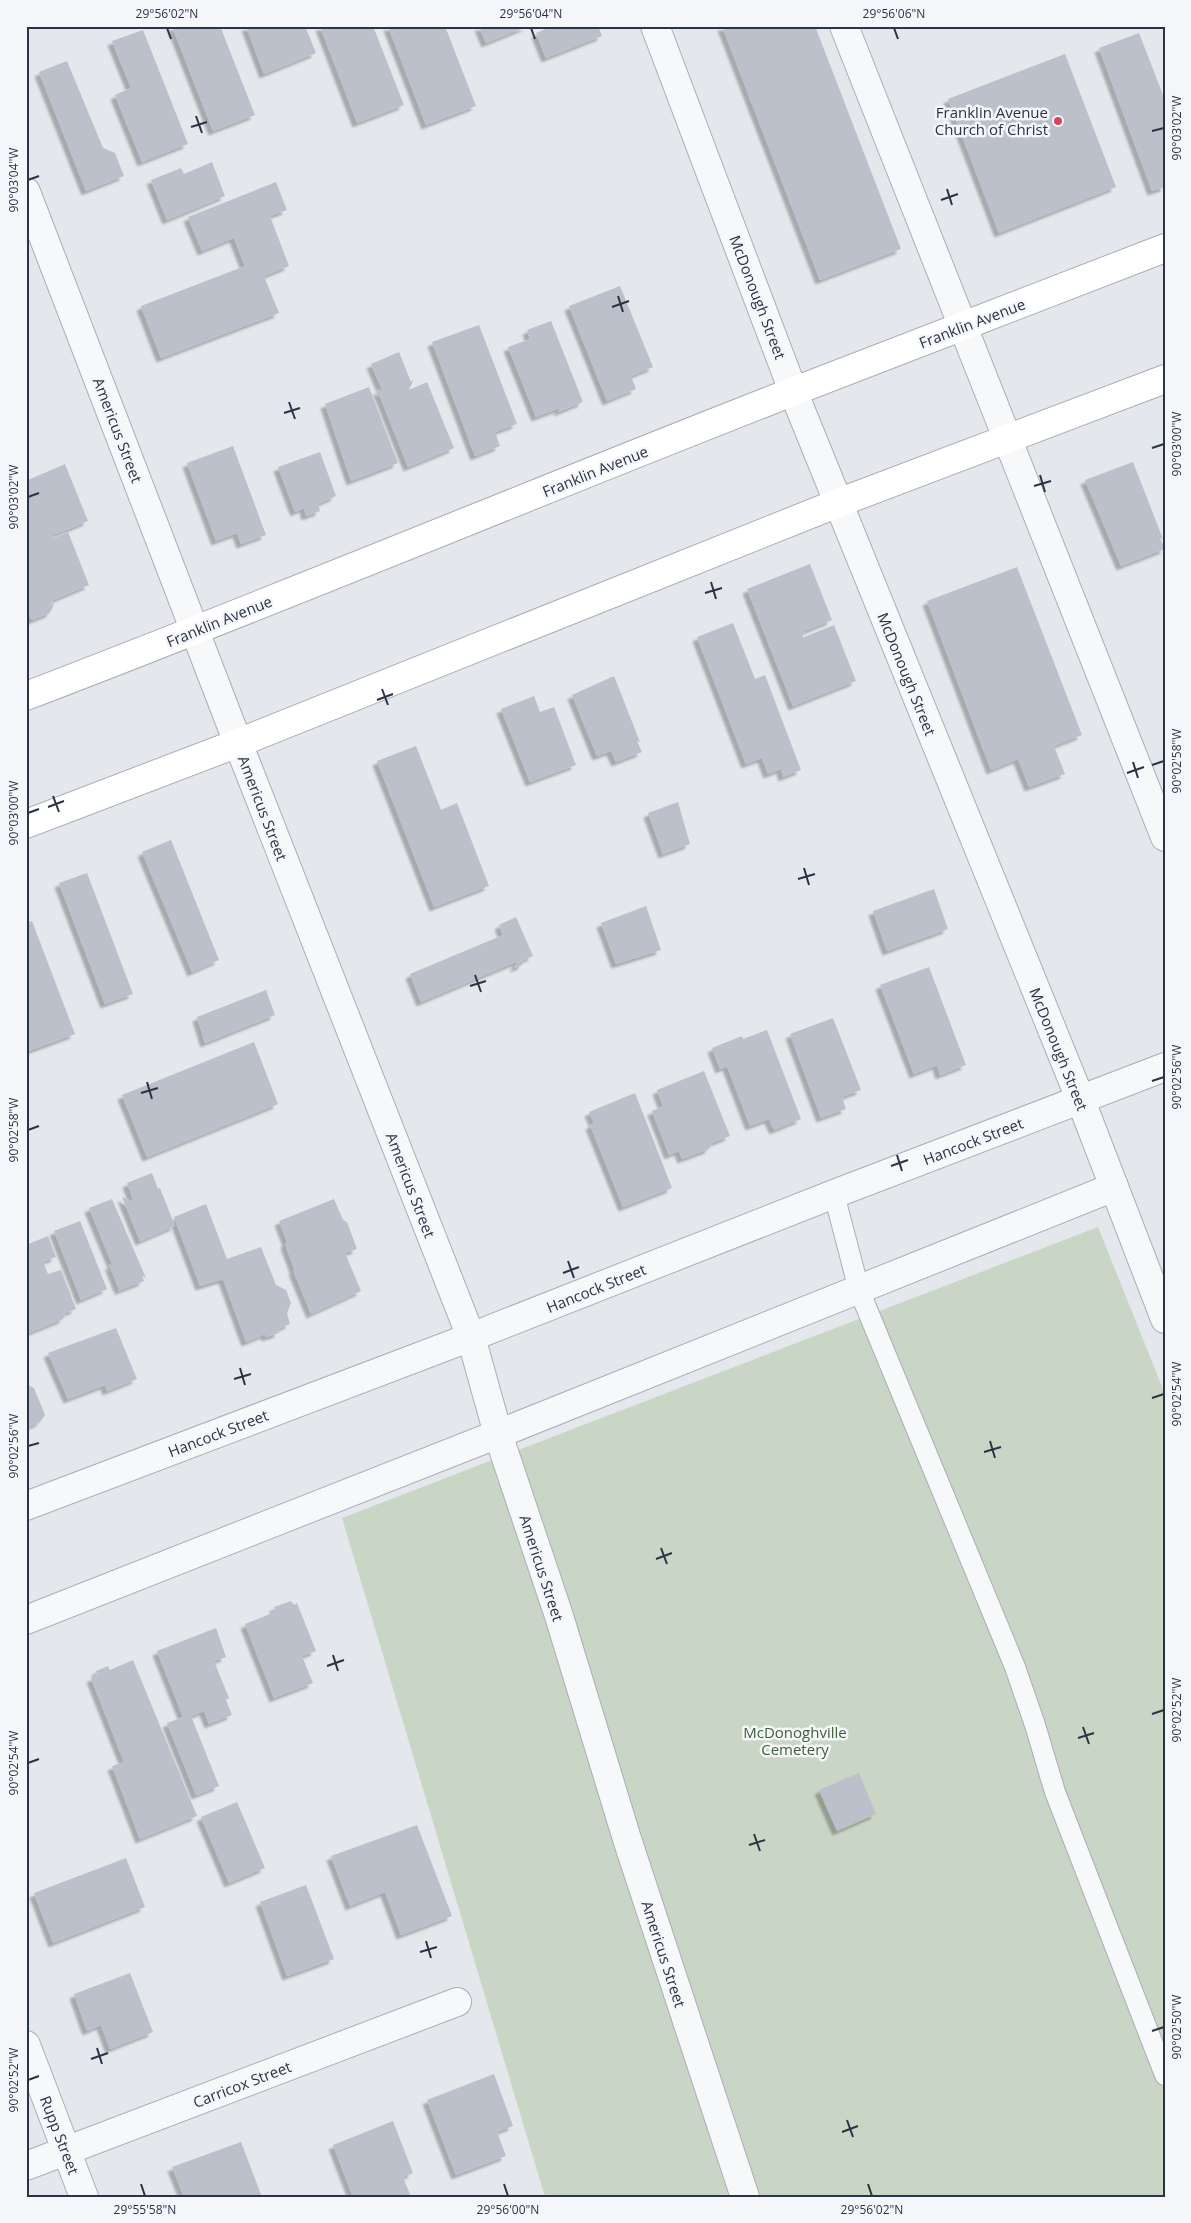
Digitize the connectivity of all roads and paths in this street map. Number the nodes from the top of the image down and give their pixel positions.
1 (654, 26) edge
2 (844, 26) edge
3 (26, 192) edge
4 (1165, 248) edge
5 (963, 328) junction
6 (1165, 379) edge
7 (793, 391) junction
8 (1008, 439) junction
9 (838, 503) junction
10 (195, 631) junction
11 (26, 696) edge
12 (238, 743) junction
13 (26, 824) edge
14 (1165, 837) edge
15 (1165, 1068) edge
16 (1081, 1101) junction
17 (1114, 1188) junction
18 (834, 1194) junction
19 (859, 1290) junction
20 (1165, 1319) edge
21 (471, 1337) junction
22 (498, 1434) junction
23 (26, 1506) edge
24 (26, 1620) edge
25 (457, 2002) dead end
26 (26, 2045) edge
27 (1165, 2075) edge
28 (66, 2151) junction
29 (26, 2166) edge
30 (84, 2197) edge
31 (745, 2197) edge

1 - 7 street, McDonough Street
2 - 5 street
3 - 10 street, Americus Street
4 - 5 main road, Franklin Avenue
5 - 7 main road, Franklin Avenue
5 - 8 street
6 - 8 main road
7 - 9 street, McDonough Street
7 - 10 main road, Franklin Avenue
8 - 9 main road
8 - 14 street
9 - 12 main road
9 - 16 street, McDonough Street
10 - 11 main road, Franklin Avenue
10 - 12 street, Americus Street
12 - 13 main road
12 - 21 street, Americus Street
15 - 16 street, Hancock Street
16 - 17 street, McDonough Street
16 - 18 street, Hancock Street
17 - 19 street
17 - 20 street, McDonough Street
18 - 19 lane
18 - 21 street, Hancock Street
19 - 22 street
19 - 27 lane
21 - 22 street, Americus Street
21 - 23 street, Hancock Street
22 - 24 street
22 - 31 street, Americus Street
25 - 28 street, Carricox Street
26 - 28 street, Rupp Street
28 - 29 street, Carricox Street
28 - 30 street, Rupp Street

